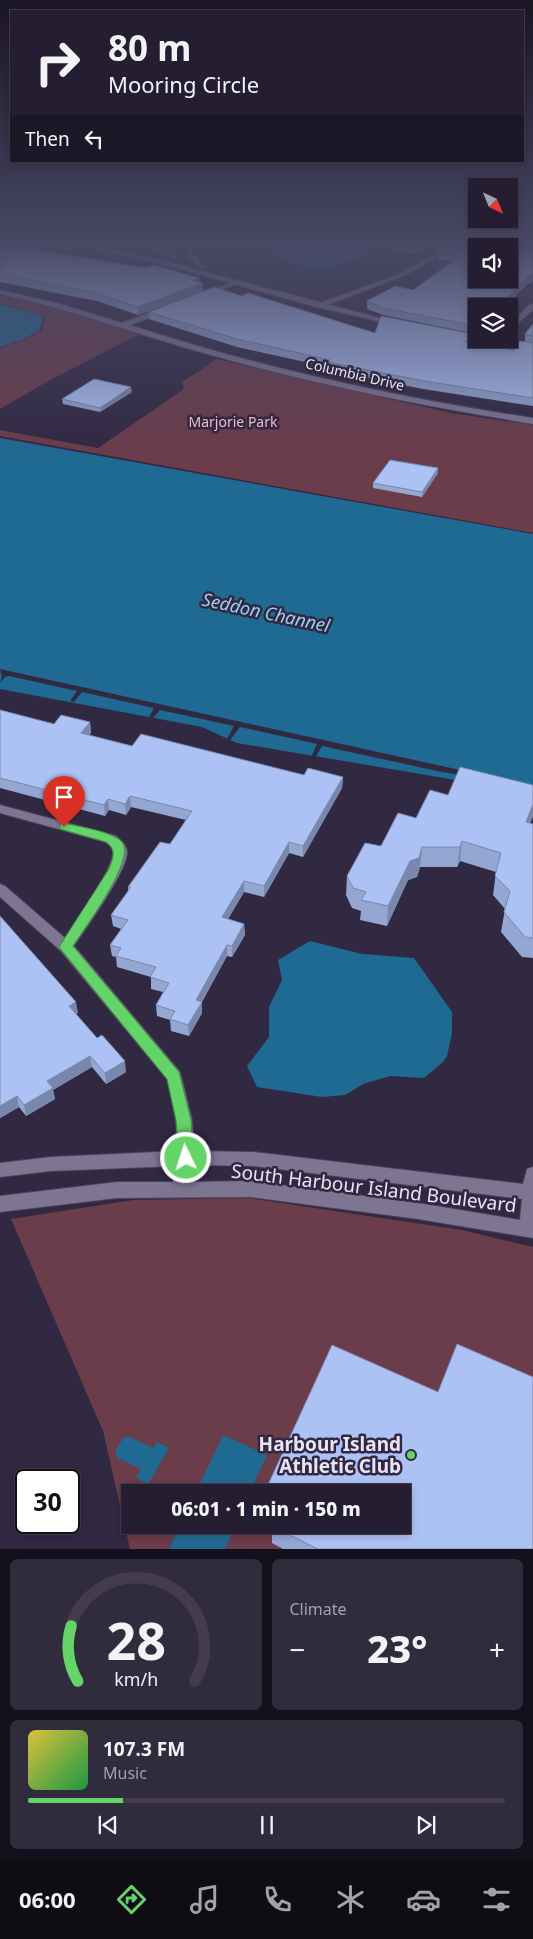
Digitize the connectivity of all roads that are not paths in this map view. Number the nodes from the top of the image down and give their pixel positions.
1 (90, 314) edge
2 (153, 314) edge
3 (358, 314) edge
4 (124, 325) junction
5 (403, 325) edge
6 (450, 334) edge
7 (468, 337) edge
8 (518, 344) edge
9 (533, 348) edge
10 (533, 421) edge
11 (0, 809) edge
12 (0, 889) edge
13 (66, 947) junction
14 (186, 1158) junction
15 (0, 1170) edge
16 (533, 1174) edge
17 (180, 1189) junction
18 (532, 1193) edge
19 (0, 1204) edge
20 (531, 1230) edge

1 - 4 street, Columbia Drive
2 - 4 street
3 - 5 street
4 - 10 street, Columbia Drive
6 - 7 street
8 - 9 street
11 - 13 street
12 - 13 street
13 - 14 street
14 - 15 street, South Harbour Island Boulevard
14 - 17 street
14 - 18 street, South Harbour Island Boulevard
16 - 18 street
17 - 19 street, South Harbour Island Boulevard
17 - 20 street, South Harbour Island Boulevard
18 - 20 street

